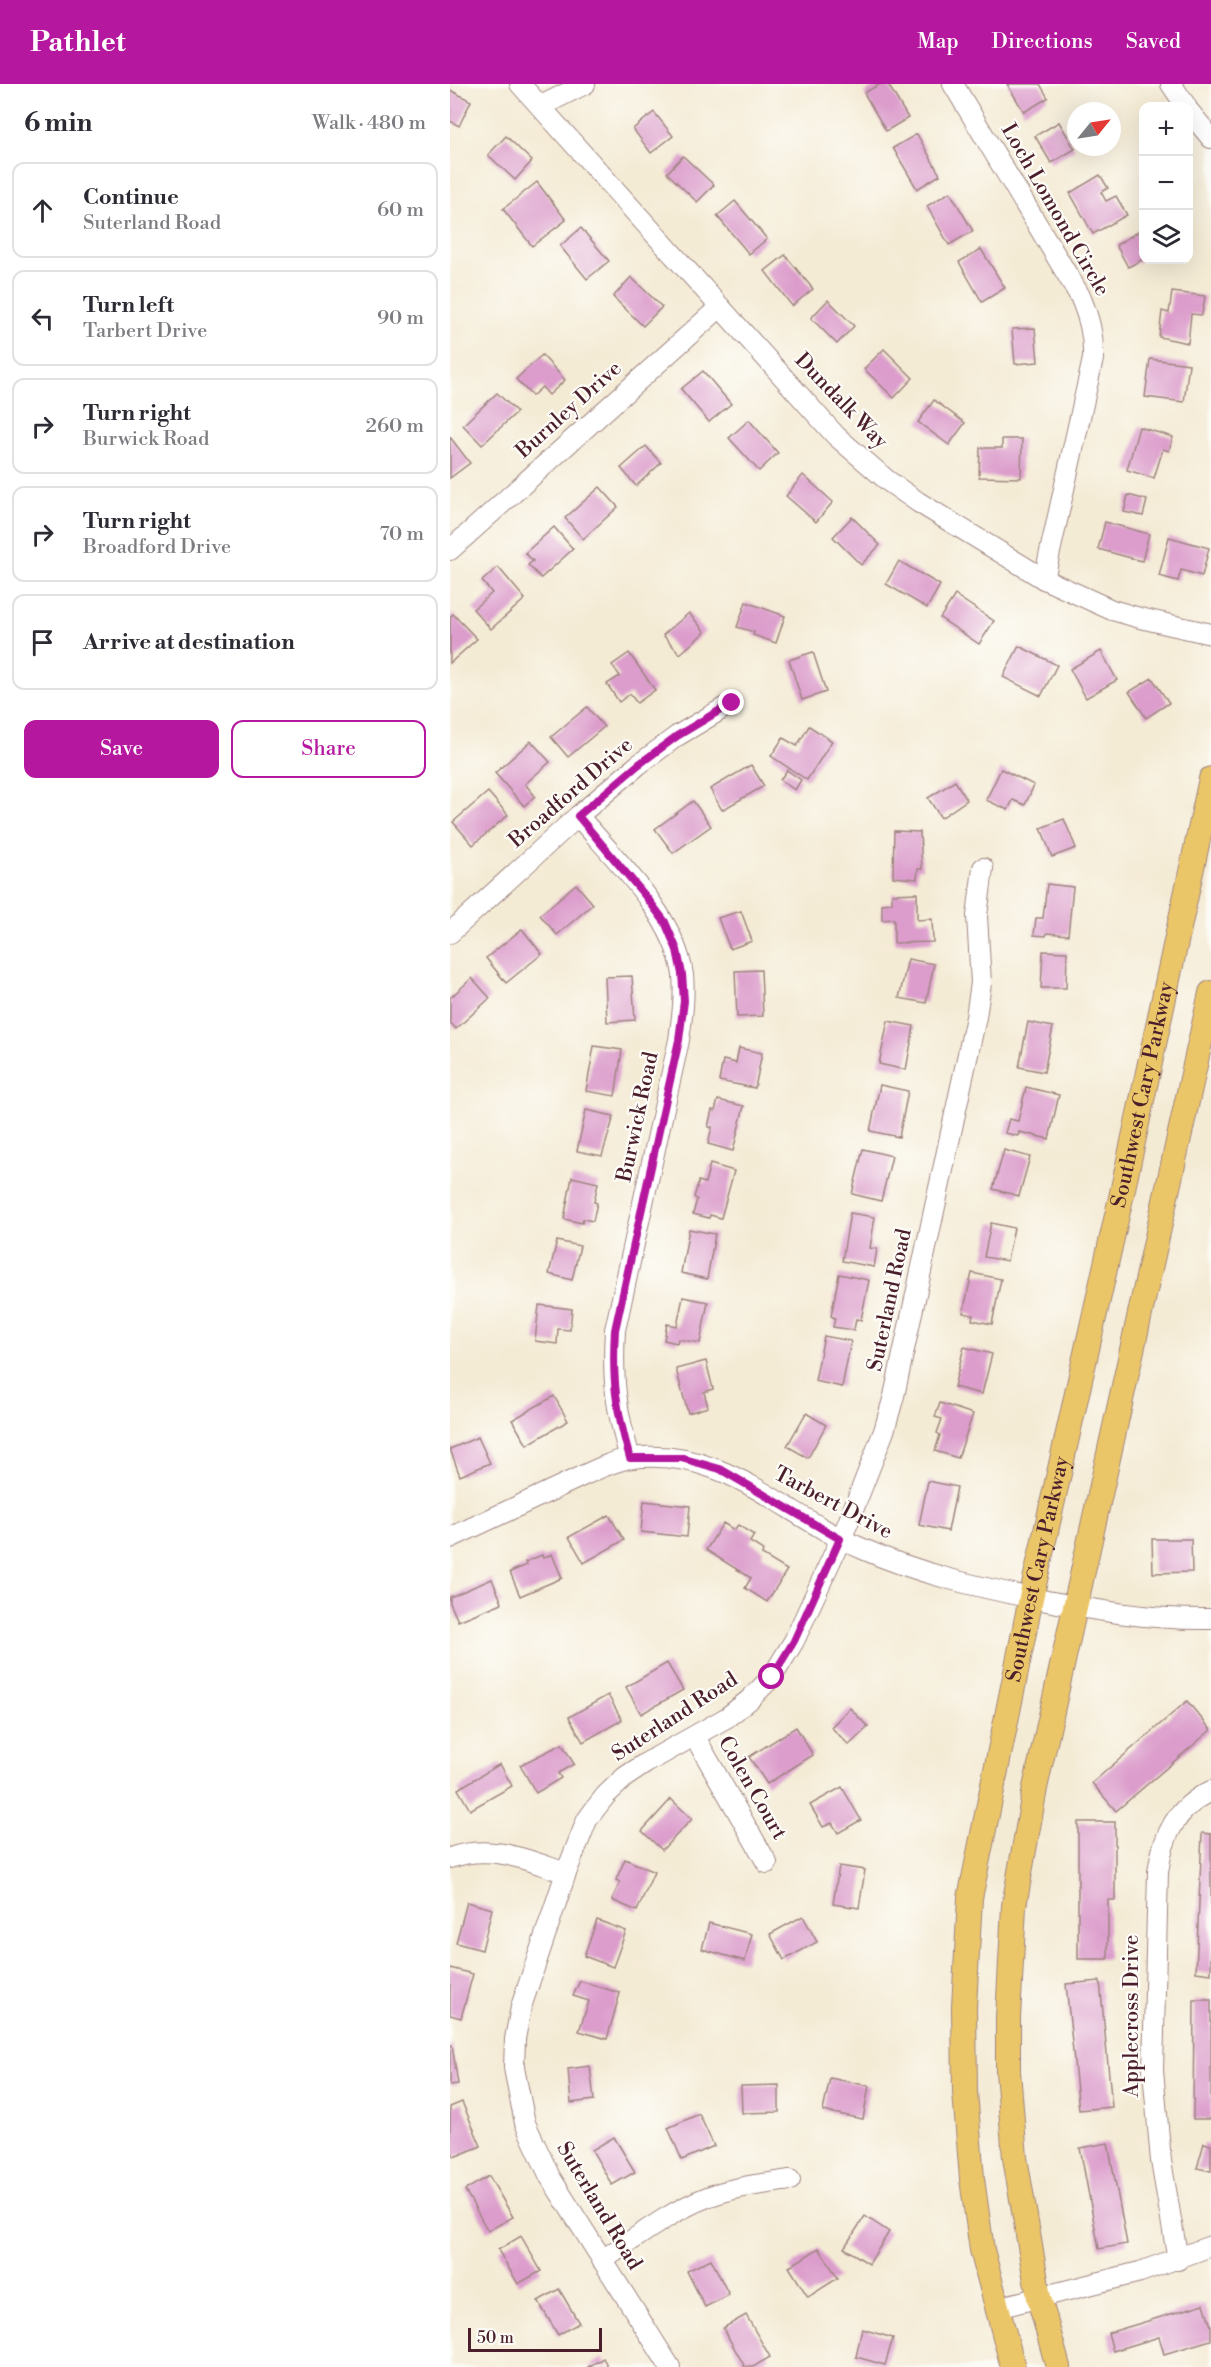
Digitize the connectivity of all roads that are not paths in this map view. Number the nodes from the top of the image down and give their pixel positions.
1 (520, 84) edge
2 (585, 84) edge
3 (953, 84) edge
4 (1171, 84) edge
5 (1183, 102) edge
6 (541, 106) junction
7 (1193, 116) edge
8 (1211, 138) edge
9 (720, 307) junction
10 (450, 550) edge
11 (1044, 579) junction
12 (1211, 634) edge
13 (732, 703) dead end
14 (1211, 779) edge
15 (578, 816) junction
16 (983, 868) dead end
17 (450, 933) edge
18 (1211, 993) edge
19 (630, 1458) junction
20 (450, 1538) edge
21 (840, 1539) junction
22 (1031, 1598) junction
23 (1075, 1607) junction
24 (1211, 1619) edge
25 (695, 1737) junction
26 (1211, 1791) edge
27 (450, 1858) edge
28 (767, 1863) dead end
29 (566, 1873) junction
30 (790, 2181) dead end
31 (1211, 2246) edge
32 (602, 2260) junction
33 (1178, 2260) junction
34 (1039, 2298) junction
35 (997, 2308) junction
36 (670, 2367) edge
37 (1013, 2367) edge
38 (1058, 2367) edge

1 - 6 street, Dundalk Way
2 - 6 street
3 - 11 street, Loch Lomond Circle
4 - 5 street
6 - 9 street, Dundalk Way
7 - 8 street
9 - 10 street, Burnley Drive
9 - 11 street, Dundalk Way
11 - 12 street, Dundalk Way
13 - 15 street, Broadford Drive
14 - 22 main road, Southwest Cary Parkway
15 - 17 street, Broadford Drive
15 - 19 street, Burwick Road
16 - 21 street, Suterland Road
18 - 23 main road, Southwest Cary Parkway
19 - 20 street, Tarbert Drive
19 - 21 street, Tarbert Drive
21 - 22 street, Tarbert Drive
21 - 25 street, Suterland Road
22 - 23 street, Tarbert Drive
22 - 35 main road, Southwest Cary Parkway
23 - 24 street, Tarbert Drive
23 - 34 main road, Southwest Cary Parkway
25 - 28 street, Colen Court
25 - 29 street, Suterland Road
26 - 33 street, Applecross Drive
27 - 29 street
29 - 32 street, Suterland Road
30 - 32 street
31 - 33 street
32 - 36 street, Suterland Road
33 - 34 street
34 - 35 street
34 - 38 main road, Southwest Cary Parkway
35 - 37 main road, Southwest Cary Parkway

